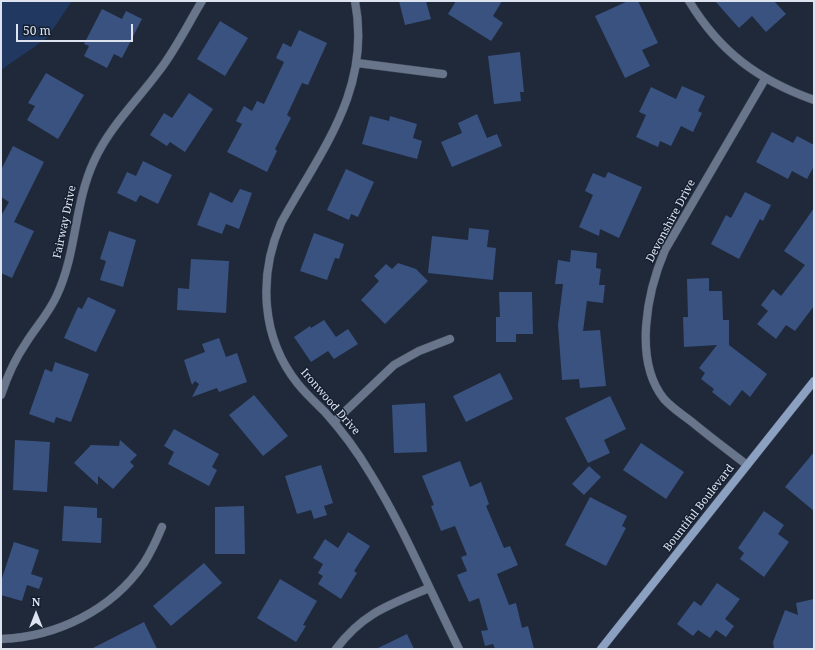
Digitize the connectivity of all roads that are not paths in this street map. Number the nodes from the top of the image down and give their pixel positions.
1 (202, 1) edge
2 (355, 1) edge
3 (689, 1) edge
4 (357, 63) junction
5 (443, 74) dead end
6 (765, 79) junction
7 (814, 100) edge
8 (450, 339) dead end
9 (814, 381) edge
10 (1, 395) edge
11 (334, 422) junction
12 (747, 465) junction
13 (162, 527) dead end
14 (429, 588) junction
15 (1, 639) edge
16 (336, 649) edge
17 (459, 649) edge
18 (601, 649) edge

1 - 10 street, Fairway Drive
2 - 4 street, Ironwood Drive
3 - 6 street
4 - 5 street
4 - 11 street, Ironwood Drive
6 - 7 street
6 - 12 street, Devonshire Drive
8 - 11 street
9 - 12 main road, Bountiful Boulevard
11 - 14 street, Ironwood Drive
12 - 18 main road, Bountiful Boulevard
13 - 15 street
14 - 16 street
14 - 17 street, Ironwood Drive

